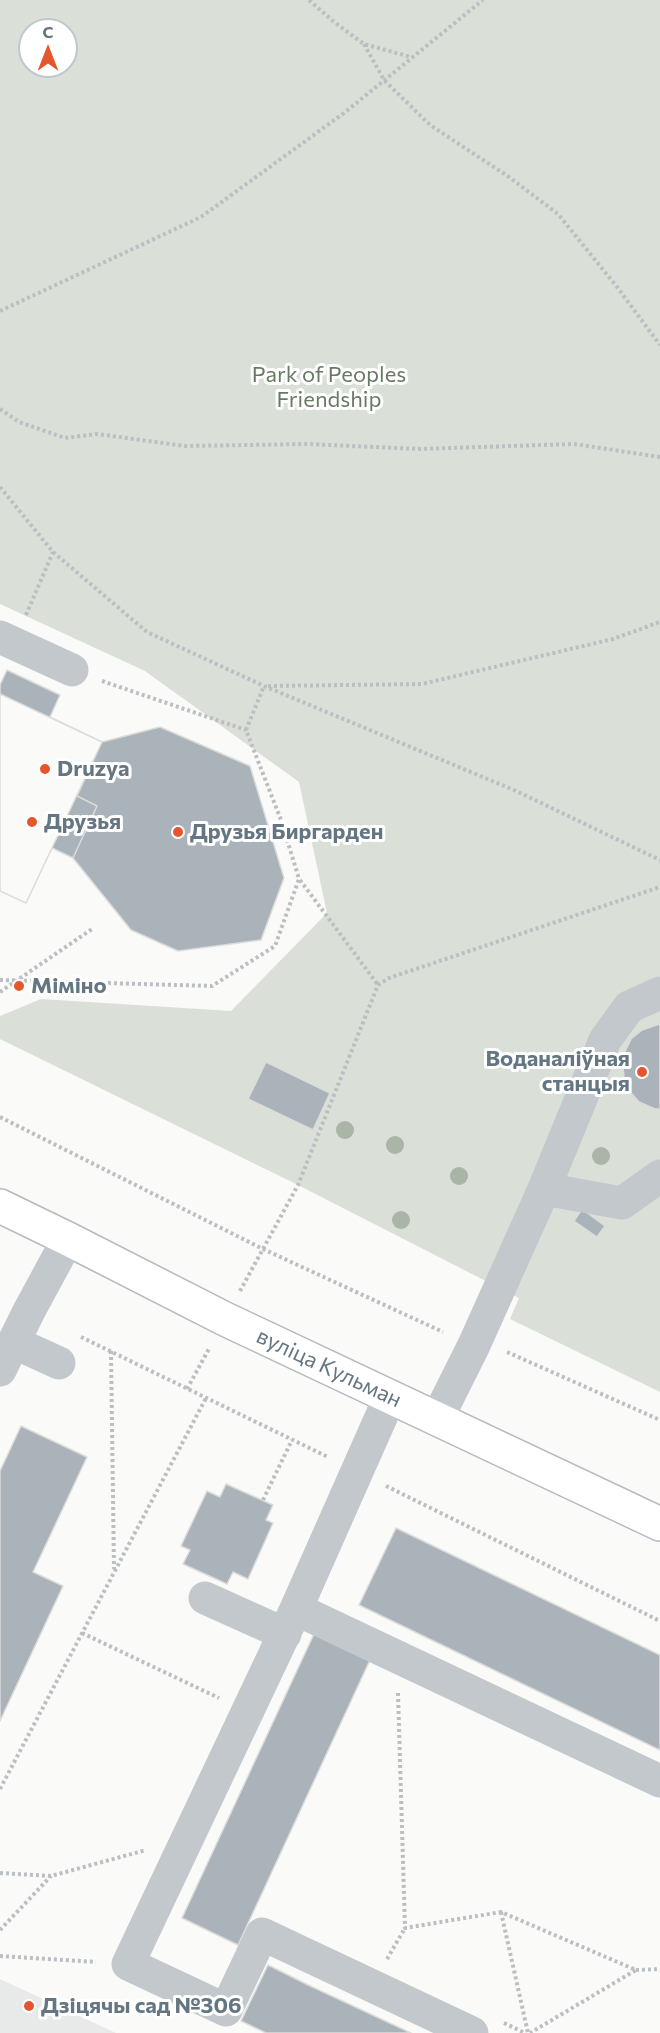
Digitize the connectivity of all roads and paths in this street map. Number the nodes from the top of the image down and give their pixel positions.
1 (309, 0) edge
2 (483, 0) edge
3 (364, 44) junction
4 (411, 57) junction
5 (384, 80) junction
6 (0, 311) edge
7 (660, 345) edge
8 (0, 410) edge
9 (660, 457) edge
10 (0, 487) edge
11 (53, 552) junction
12 (660, 622) edge
13 (7, 640) edge
14 (72, 670) joint
15 (264, 686) junction
16 (246, 730) junction
17 (660, 860) edge
18 (299, 879) junction
19 (660, 887) edge
20 (93, 929) dead end
21 (0, 980) edge
22 (18, 981) junction
23 (378, 985) junction
24 (0, 992) edge
25 (660, 993) edge
26 (0, 1117) edge
27 (660, 1176) edge
28 (544, 1189) junction
29 (0, 1206) edge
30 (68, 1239) junction
31 (262, 1250) junction
32 (474, 1345) junction
33 (111, 1351) dead end
34 (7, 1356) edge
35 (60, 1363) dead end
36 (390, 1397) junction
37 (206, 1398) dead end
38 (437, 1419) junction
39 (660, 1420) edge
40 (292, 1440) dead end
41 (262, 1500) dead end
42 (660, 1524) edge
43 (114, 1571) junction
44 (205, 1598) dead end
45 (290, 1621) junction
46 (82, 1633) junction
47 (396, 1656) junction
48 (248, 1711) junction
49 (660, 1781) edge
50 (0, 1789) edge
51 (187, 1838) junction
52 (0, 1873) edge
53 (51, 1876) junction
54 (501, 1912) junction
55 (405, 1928) junction
56 (0, 1930) edge
57 (382, 1967) dead end
58 (660, 1969) edge
59 (636, 1970) junction
60 (472, 2033) edge
61 (529, 2033) edge

1 - 3 path
2 - 4 path
3 - 4 path
3 - 5 path
4 - 5 path
5 - 6 path
5 - 7 path
8 - 9 path
10 - 11 path
11 - 13 path
11 - 15 path
12 - 15 path
13 - 14 lane
14 - 16 path
15 - 16 path
15 - 17 path
16 - 18 path
18 - 22 path
18 - 23 path
19 - 23 path
20 - 22 path
21 - 22 path
22 - 24 path
23 - 31 path
25 - 28 lane
26 - 31 path
27 - 28 lane
28 - 32 lane
29 - 30 main road, вуліца Кульман
30 - 34 lane
30 - 36 main road, вуліца Кульман
31 - 32 path
32 - 38 lane
32 - 39 path
33 - 43 path
34 - 35 lane
36 - 38 main road, вуліца Кульман
36 - 45 lane
37 - 43 path
38 - 42 main road, вуліца Кульман
40 - 41 path
43 - 46 path
44 - 45 lane
45 - 47 lane
45 - 48 lane
46 - 48 path
46 - 50 path
47 - 49 lane
47 - 55 path
48 - 51 lane
51 - 53 path
51 - 60 lane
52 - 53 path
53 - 56 path
54 - 55 path
54 - 59 path
54 - 61 path
55 - 57 path
58 - 59 path
59 - 61 path

